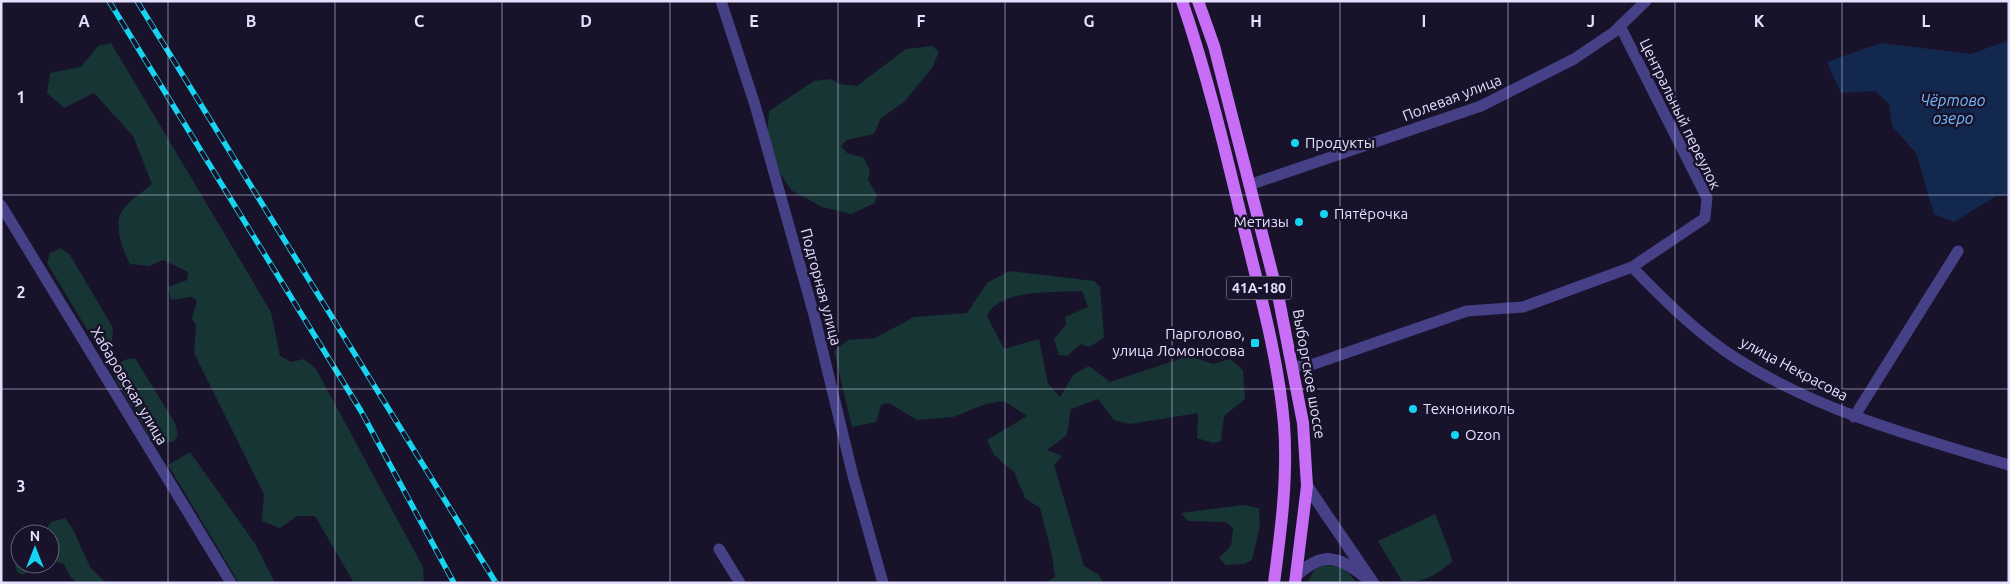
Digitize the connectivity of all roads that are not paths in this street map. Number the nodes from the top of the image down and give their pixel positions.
1 (721, 1) edge
2 (1182, 1) edge
3 (1198, 1) edge
4 (1646, 1) edge
5 (1620, 26) junction
6 (1249, 185) junction
7 (1, 204) edge
8 (1958, 252) dead end
9 (1632, 267) junction
10 (1294, 367) junction
11 (1854, 417) junction
12 (2009, 465) edge
13 (1307, 486) junction
14 (719, 549) dead end
15 (1295, 579) edge
16 (231, 583) edge
17 (740, 583) edge
18 (883, 583) edge
19 (1274, 583) edge
20 (1372, 583) edge

1 - 18 street, Подгорная улица
2 - 19 main road, 41А-180
3 - 6 main road, Выборгское шоссе / 41А-180
4 - 5 street, Полевая улица
5 - 6 street, Полевая улица
5 - 9 street, Центральный переулок
6 - 10 main road, Выборгское шоссе / 41А-180
7 - 16 street, Хабаровская улица
8 - 11 street, улица Некрасова
9 - 10 street
9 - 11 street, улица Некрасова
10 - 13 main road, Выборгское шоссе / 41А-180
11 - 12 street, улица Некрасова
13 - 15 main road, Выборгское шоссе / 41А-180
13 - 20 street
14 - 17 street
15 - 20 street

